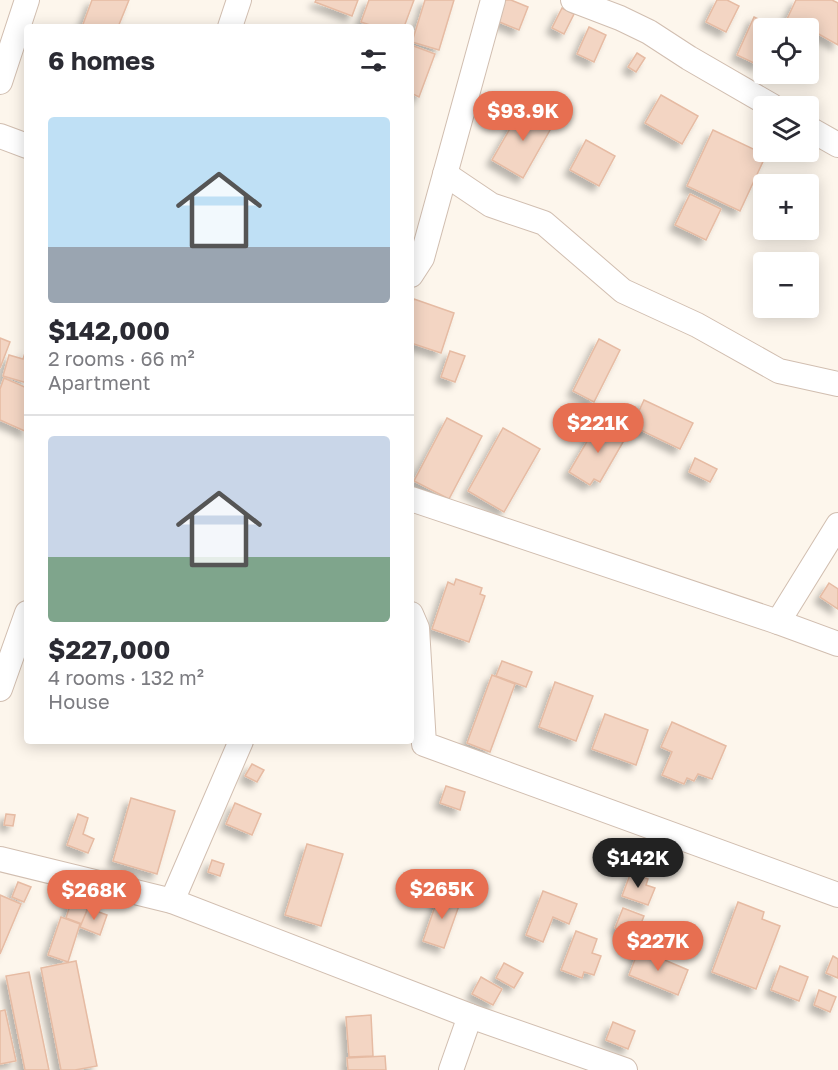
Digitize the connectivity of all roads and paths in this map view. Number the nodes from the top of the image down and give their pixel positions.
1 (27, 0) edge
2 (239, 0) edge
3 (493, 0) edge
4 (573, 0) edge
5 (231, 24) edge
6 (0, 82) edge
7 (755, 96) edge
8 (819, 134) edge
9 (0, 136) edge
10 (24, 145) edge
11 (838, 145) edge
12 (445, 174) junction
13 (414, 270) edge
14 (838, 384) edge
15 (414, 500) edge
16 (838, 525) edge
17 (24, 621) edge
18 (414, 621) edge
19 (778, 622) junction
20 (838, 644) edge
21 (0, 688) edge
22 (240, 744) edge
23 (0, 859) edge
24 (838, 895) edge
25 (172, 901) junction
26 (470, 1016) junction
27 (451, 1070) edge
28 (625, 1070) edge

1 - 6 street
2 - 5 street
3 - 12 street
4 - 7 street
8 - 11 street
9 - 10 street
12 - 13 street
12 - 14 street
15 - 19 street
16 - 19 street
17 - 21 street
18 - 24 street
19 - 20 street
22 - 25 street
23 - 25 street
25 - 26 street
26 - 27 street
26 - 28 street

